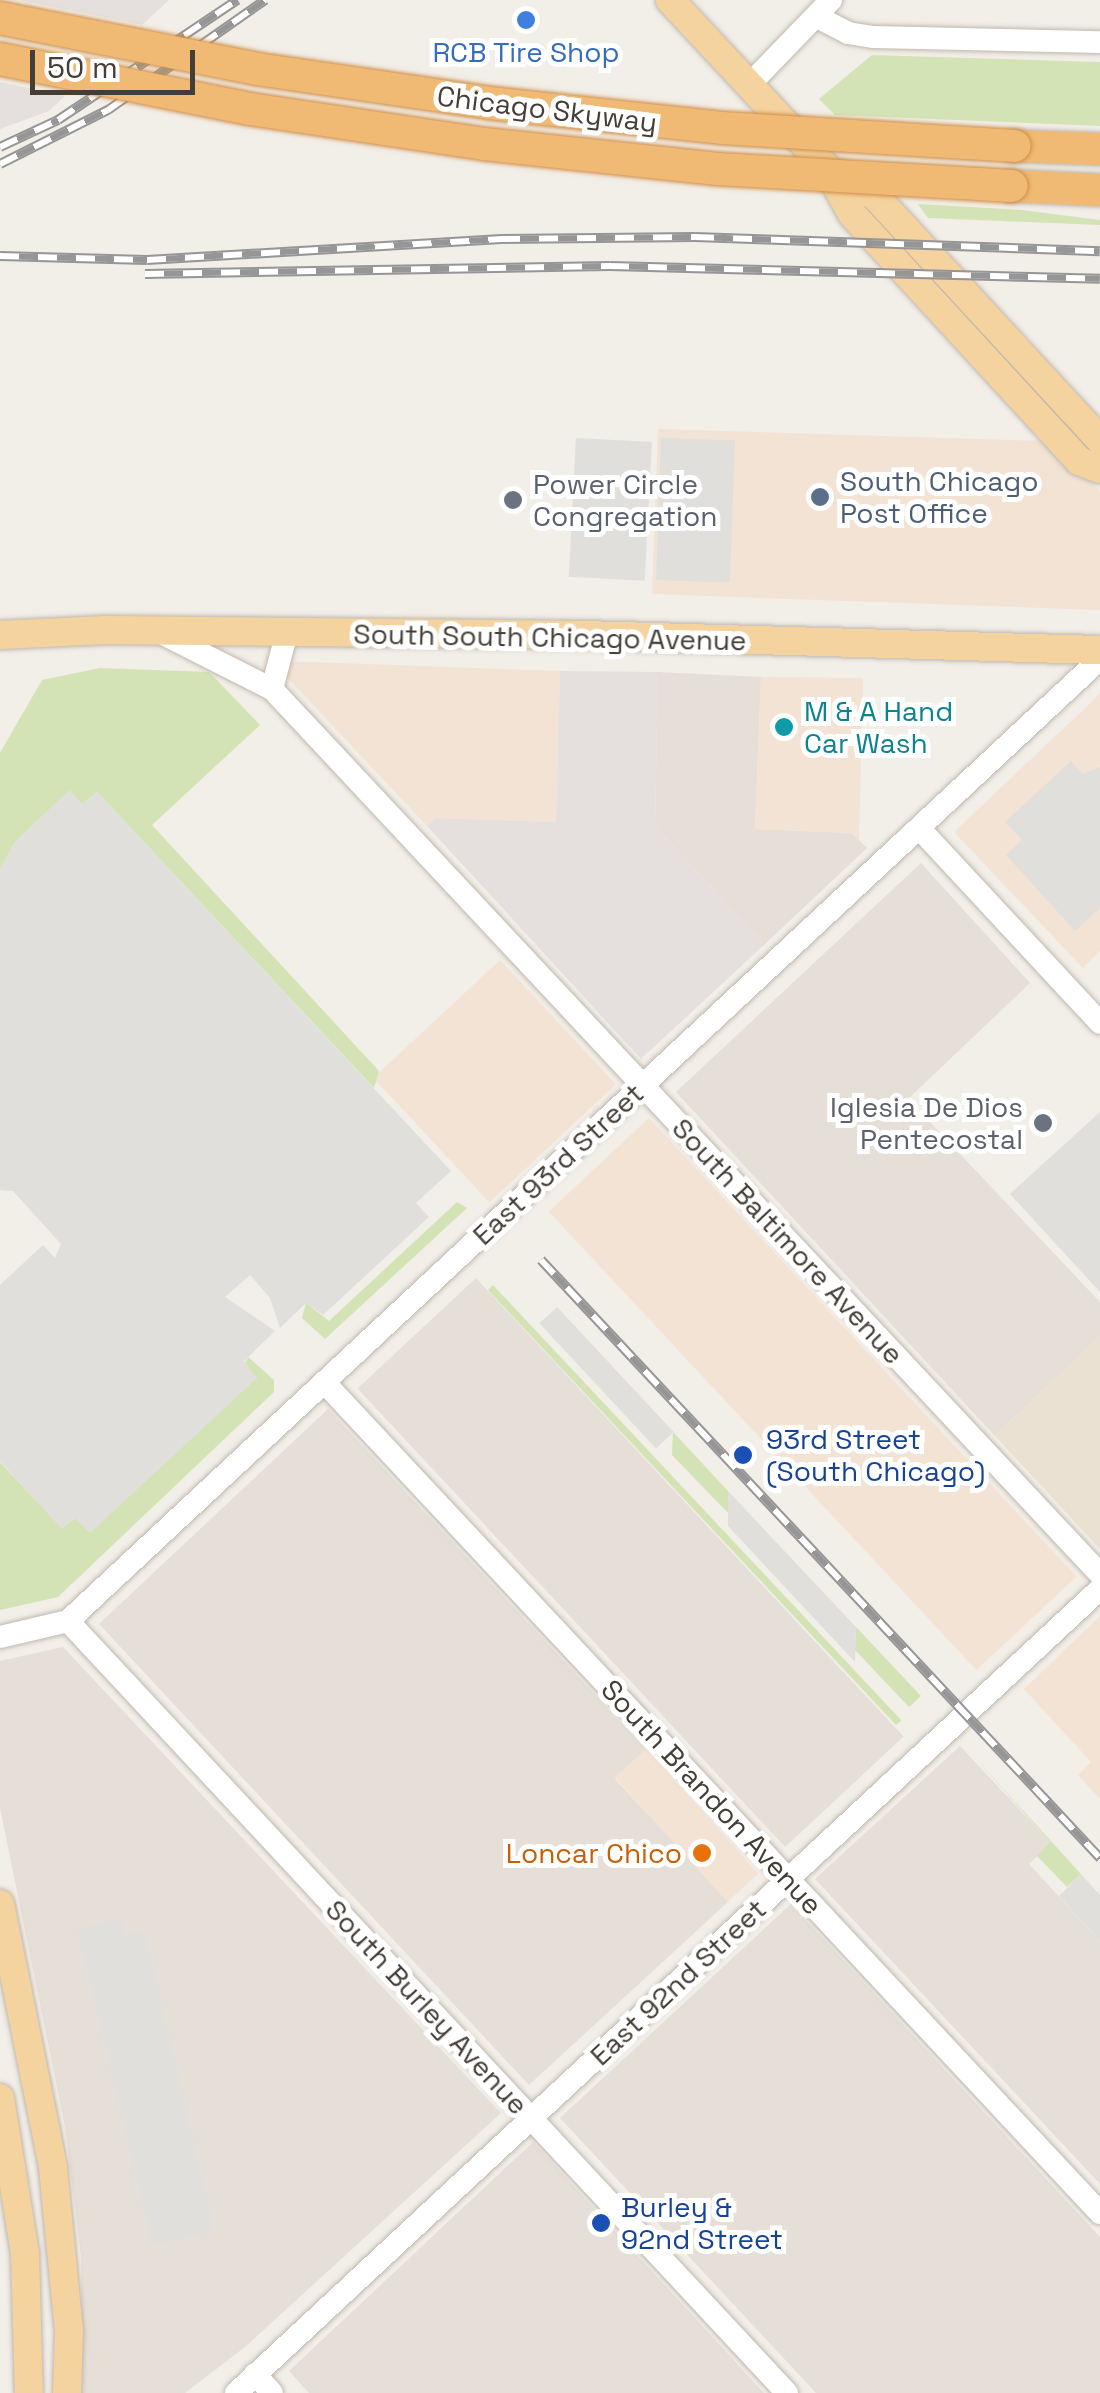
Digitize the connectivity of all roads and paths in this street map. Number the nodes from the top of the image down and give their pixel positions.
1 (670, 0) edge
2 (824, 8) edge
3 (0, 18) edge
4 (1100, 42) edge
5 (0, 60) edge
6 (749, 84) junction
7 (1100, 148) edge
8 (826, 167) junction
9 (1100, 190) edge
10 (1100, 440) edge
11 (1100, 469) edge
12 (156, 630) junction
13 (287, 632) junction
14 (0, 635) edge
15 (1100, 650) edge
16 (1100, 660) edge
17 (272, 689) junction
18 (919, 828) junction
19 (1100, 1023) edge
20 (642, 1086) junction
21 (324, 1382) junction
22 (1100, 1574) edge
23 (1100, 1589) edge
24 (68, 1622) junction
25 (0, 1637) edge
26 (788, 1879) junction
27 (0, 1904) edge
28 (0, 2098) edge
29 (531, 2118) junction
30 (1100, 2212) edge
31 (255, 2374) junction
32 (28, 2393) edge
33 (67, 2393) edge
34 (236, 2393) edge
35 (272, 2393) edge
36 (787, 2393) edge

1 - 6 main road
2 - 4 street
2 - 6 street
3 - 7 highway, Chicago Skyway, bridge
5 - 9 highway, Chicago Skyway, bridge
6 - 8 main road
8 - 10 main road
8 - 11 main road
12 - 13 main road, South South Chicago Avenue
12 - 14 main road, South South Chicago Avenue
12 - 17 street, South Baltimore Avenue
13 - 15 main road, South South Chicago Avenue
13 - 17 street
16 - 18 street, East 93rd Street
17 - 20 street, South Baltimore Avenue
18 - 19 street
18 - 20 street, East 93rd Street
20 - 21 street, East 93rd Street
20 - 22 street, South Baltimore Avenue
21 - 24 street, East 93rd Street
21 - 26 street, South Brandon Avenue
23 - 26 street, East 92nd Street
24 - 25 street
24 - 29 street, South Burley Avenue
26 - 29 street, East 92nd Street
26 - 30 street, South Brandon Avenue
27 - 33 main road
28 - 32 main road
29 - 31 street, East 92nd Street
29 - 36 street, South Burley Avenue
31 - 34 street, East 92nd Street
31 - 35 street

